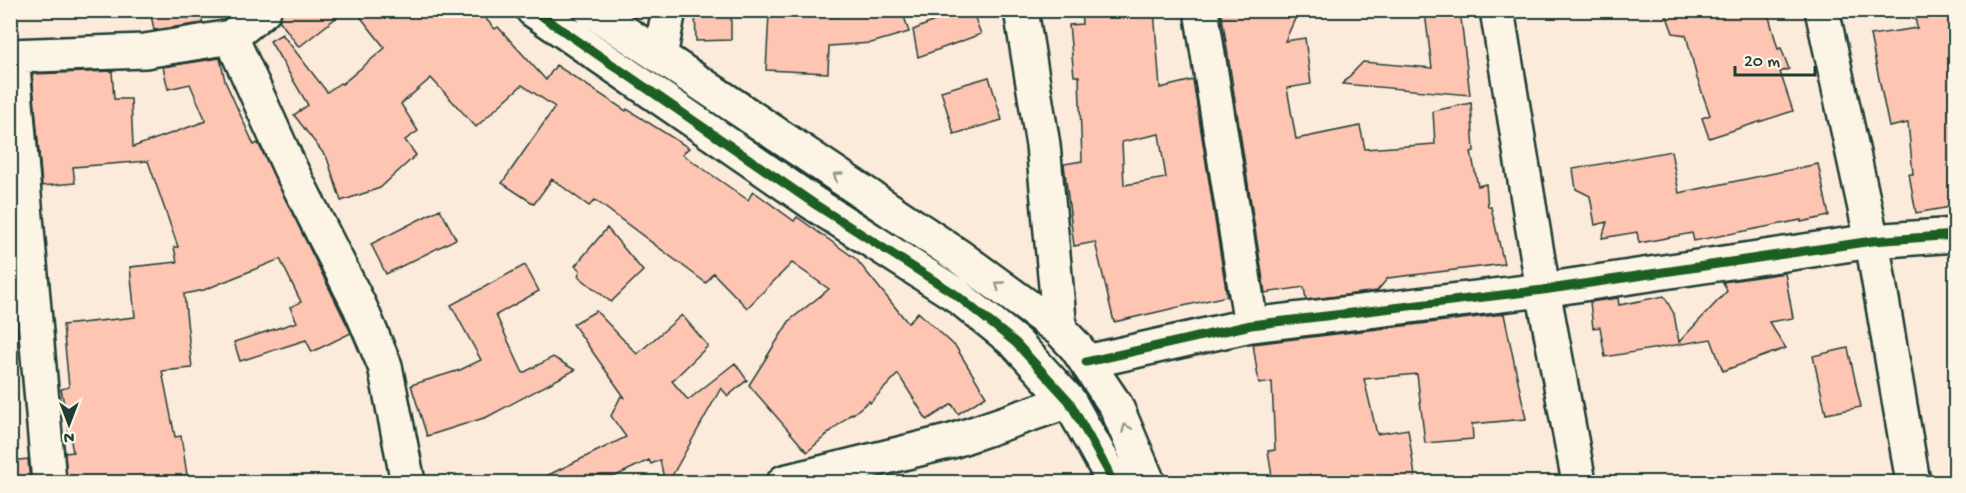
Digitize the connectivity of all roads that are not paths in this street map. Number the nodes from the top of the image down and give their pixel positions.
1 (264, 10) edge
2 (533, 10) edge
3 (591, 10) edge
4 (669, 10) edge
5 (1021, 10) edge
6 (1201, 10) edge
7 (1497, 10) edge
8 (1822, 10) edge
9 (231, 37) junction
10 (11, 56) edge
11 (660, 56) junction
12 (1956, 235) edge
13 (1872, 241) junction
14 (1543, 290) junction
15 (1251, 325) junction
16 (1060, 330) junction
17 (1086, 362) junction
18 (1069, 401) junction
19 (49, 483) edge
20 (408, 483) edge
21 (784, 483) edge
22 (1112, 483) edge
23 (1148, 483) edge
24 (1579, 483) edge
25 (1912, 483) edge

1 - 9 street
2 - 18 street
3 - 11 street
4 - 11 street
5 - 16 street
6 - 15 street
7 - 14 street
8 - 13 street
9 - 10 street
9 - 20 street
10 - 19 street
16 -> 11 street
12 - 13 street
13 - 14 street
13 - 25 street
14 - 15 street
14 - 24 street
15 - 17 street
16 - 17 street
23 -> 17 street
18 - 21 street
18 - 22 street

